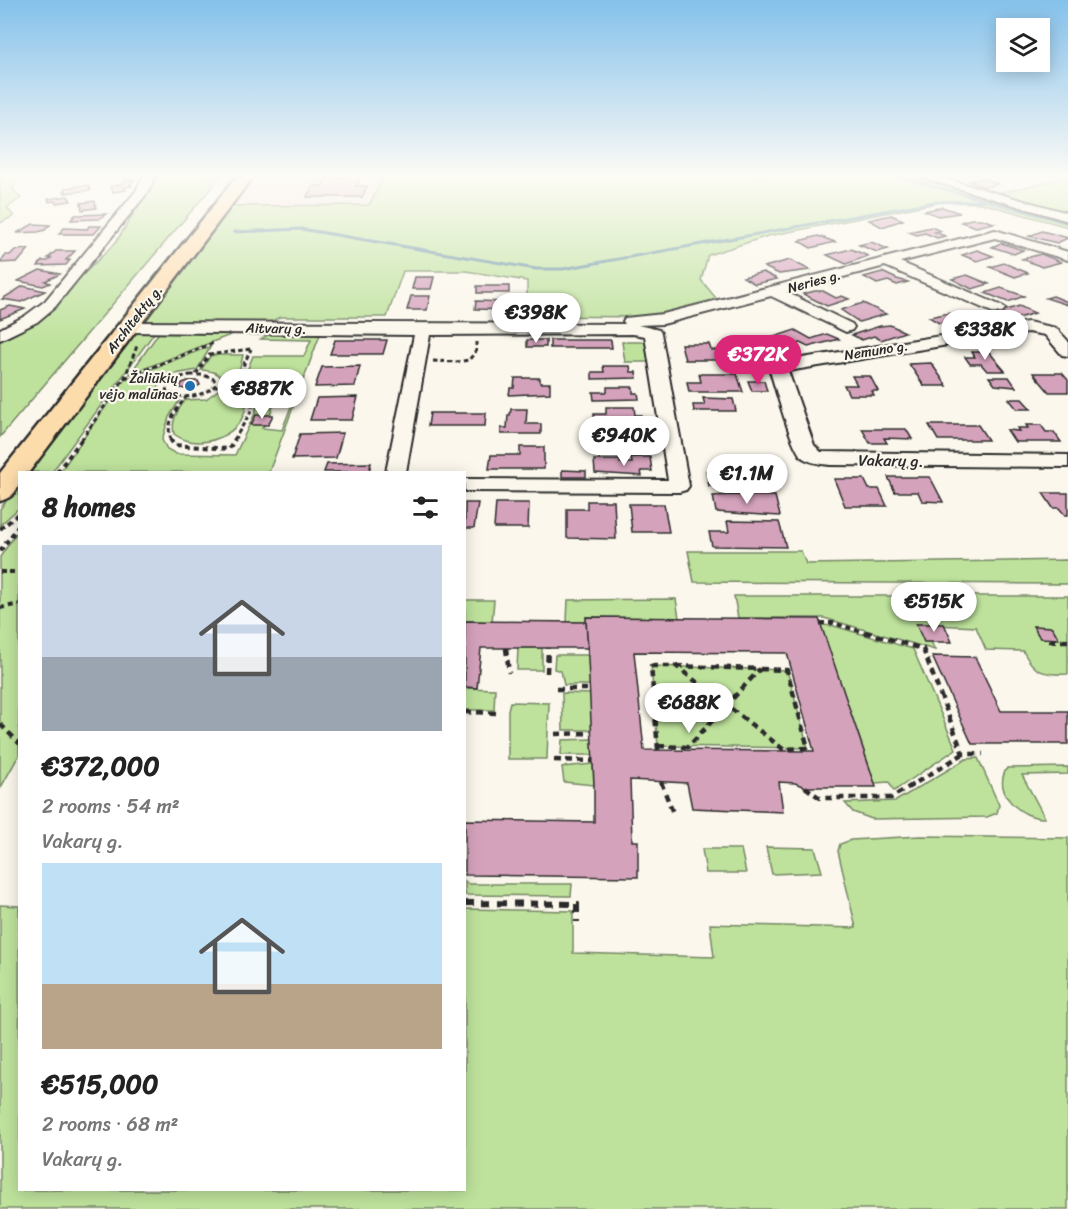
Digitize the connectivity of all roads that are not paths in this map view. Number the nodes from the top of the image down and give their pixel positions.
1 (111, 231) edge
2 (192, 231) edge
3 (196, 231) edge
4 (176, 254) junction
5 (1068, 256) edge
6 (887, 262) junction
7 (774, 291) junction
8 (997, 309) dead end
9 (138, 327) junction
10 (846, 327) dead end
11 (276, 328) junction
12 (423, 330) junction
13 (0, 335) edge
14 (1068, 351) edge
15 (783, 366) joint
16 (42, 422) junction
17 (0, 457) edge
18 (1068, 461) edge
19 (396, 471) edge
20 (466, 484) edge
21 (0, 492) edge

1 - 13 street
2 - 4 main road, Architektų g.
3 - 4 main road, Architektų g.
4 - 9 main road, Architektų g.
4 - 16 main road, Architektų g.
5 - 6 street, Neries g.
6 - 7 street, Neries g.
6 - 8 street
7 - 10 street
7 - 11 street, Neries g.
9 - 11 street, Aitvarų g.
9 - 16 main road, Architektų g.
11 - 12 street, Aitvarų g.
12 - 19 street
12 - 20 street, Aitvarų g.
14 - 15 street, Nemuno g.
15 - 18 street, Vakarų g.
16 - 17 main road, Architektų g.
16 - 21 main road, Architektų g.

